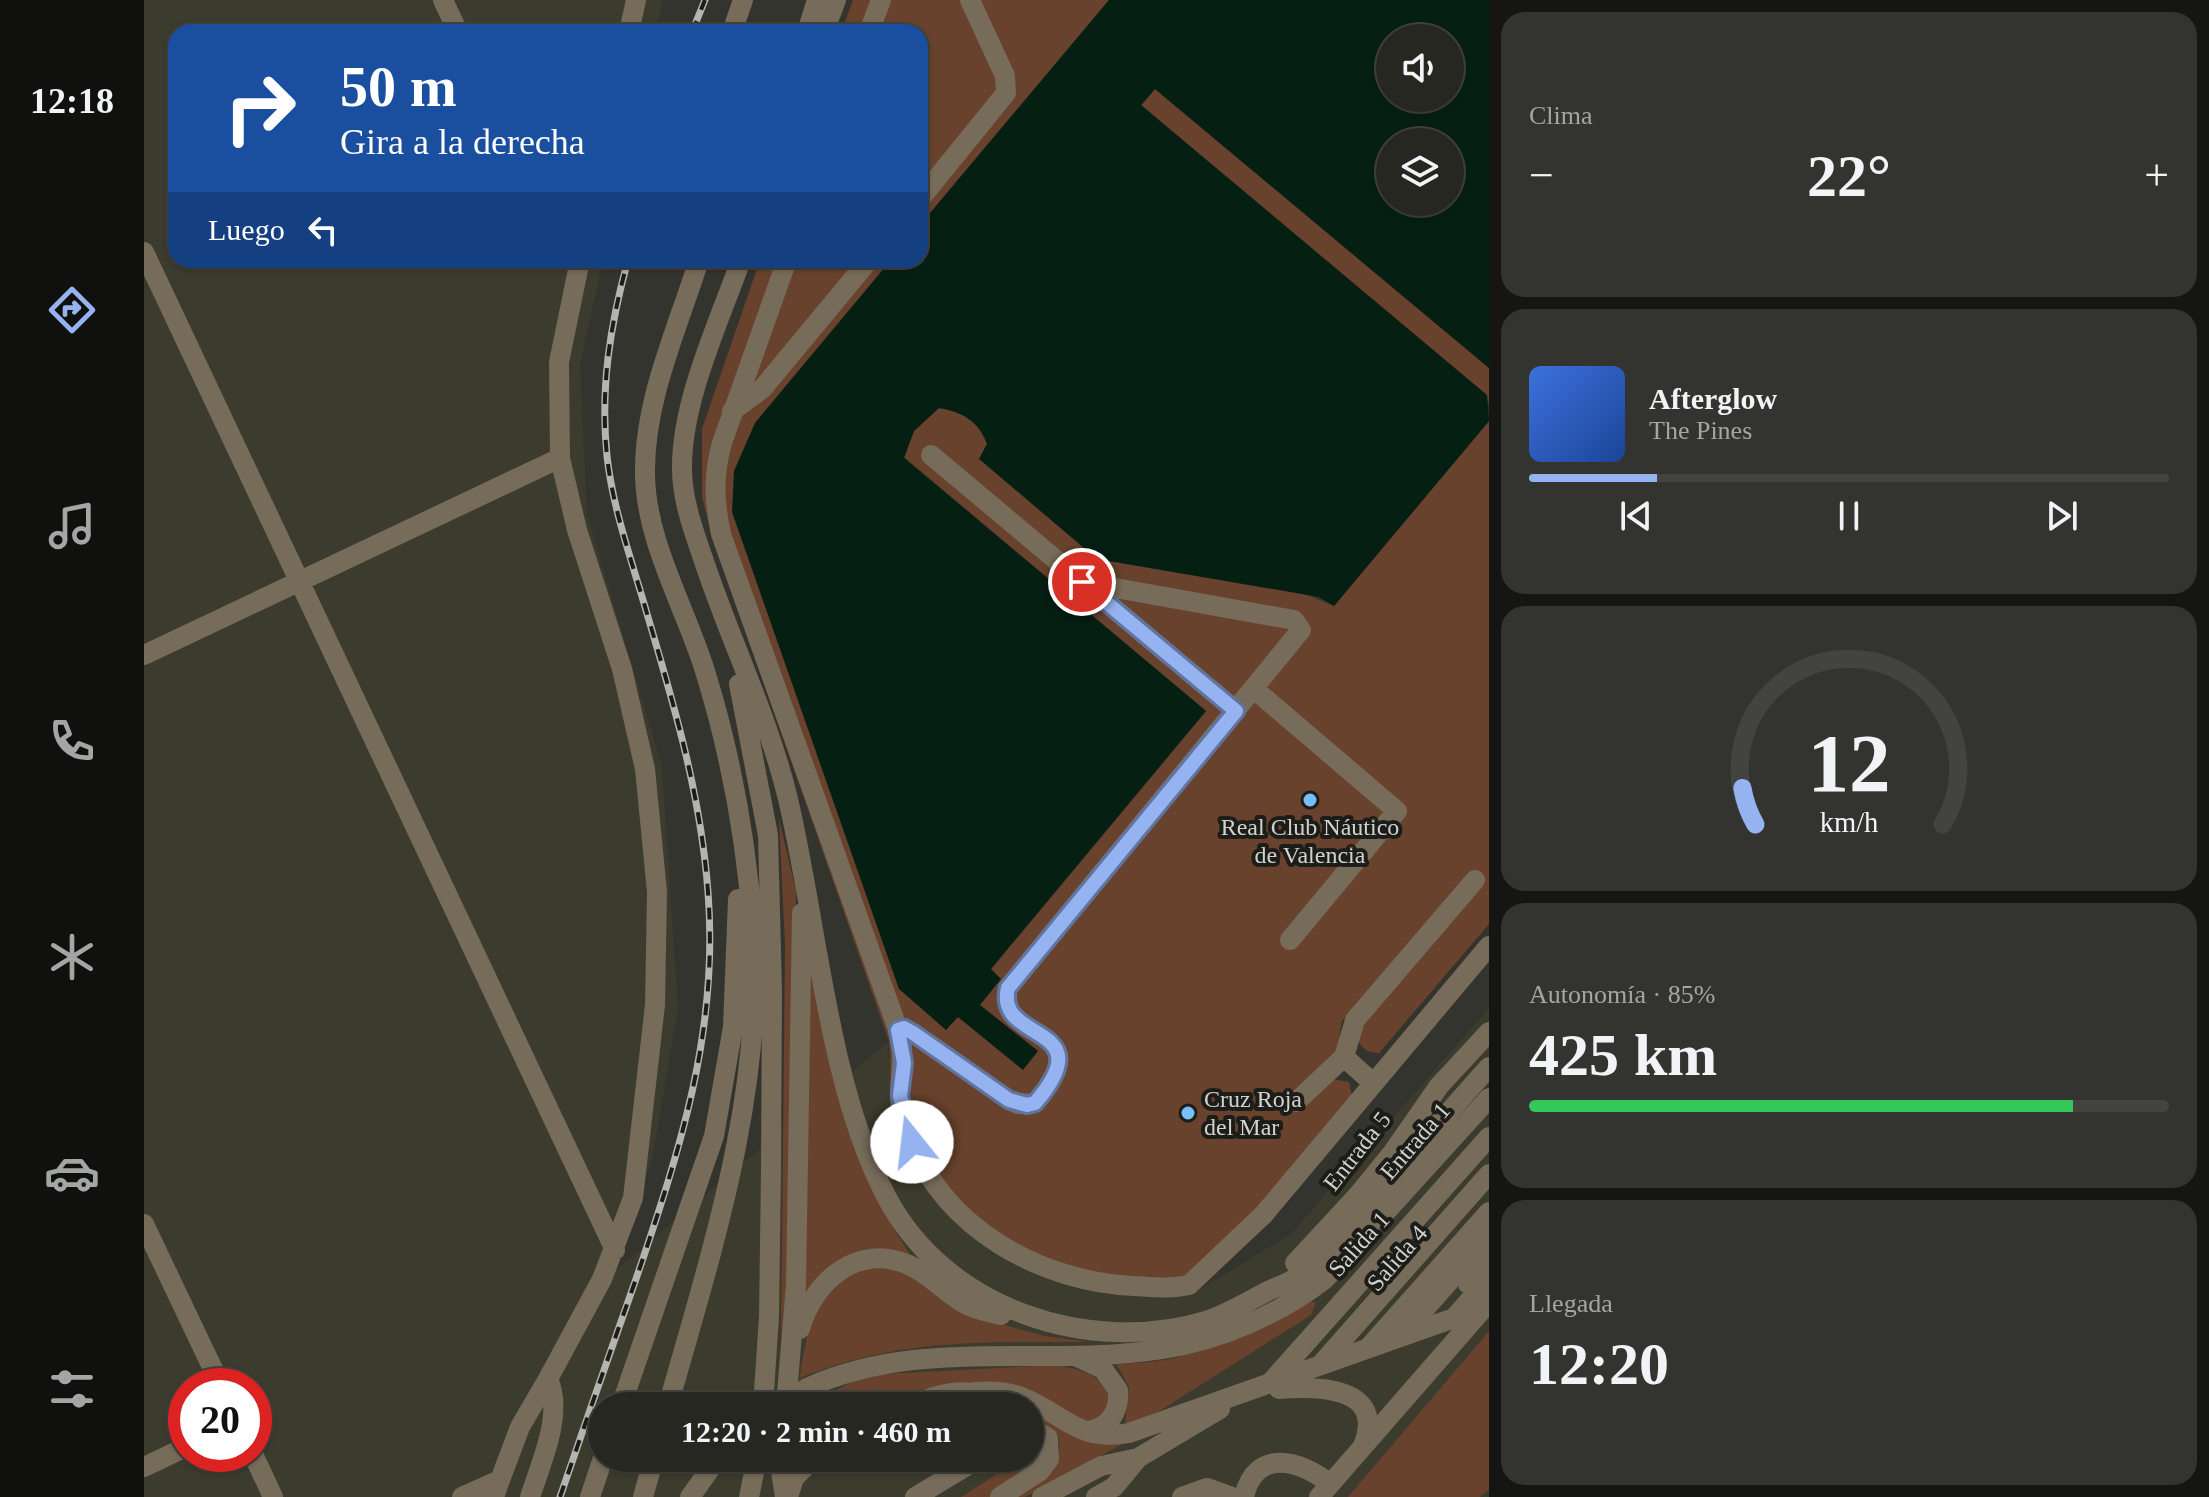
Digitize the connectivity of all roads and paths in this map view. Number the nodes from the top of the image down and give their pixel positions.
1 (443, 0) edge
2 (636, 0) edge
3 (728, 0) edge
4 (743, 0) edge
5 (817, 0) edge
6 (836, 0) edge
7 (881, 0) edge
8 (970, 0) edge
9 (454, 24) edge
10 (631, 24) edge
11 (723, 24) edge
12 (735, 24) edge
13 (810, 24) edge
14 (827, 24) edge
15 (872, 24) edge
16 (928, 189) edge
17 (144, 252) edge
18 (696, 268) edge
19 (736, 268) edge
20 (784, 268) edge
21 (862, 268) edge
22 (578, 270) edge
23 (732, 411) junction
24 (931, 455) dead end
25 (560, 458) junction
26 (1082, 582) junction
27 (300, 583) junction
28 (1145, 594) junction
29 (1128, 621) junction
30 (731, 641) junction
31 (144, 655) edge
32 (1254, 689) junction
33 (1236, 711) junction
34 (739, 831) junction
35 (803, 873) junction
36 (1475, 880) dead end
37 (1290, 940) dead end
38 (1489, 946) edge
39 (1489, 959) edge
40 (1469, 968) junction
41 (898, 1030) junction
42 (1489, 1032) edge
43 (1489, 1051) edge
44 (1344, 1057) junction
45 (1489, 1067) edge
46 (1373, 1083) junction
47 (1489, 1084) edge
48 (1489, 1098) edge
49 (1296, 1102) dead end
50 (1489, 1137) edge
51 (1489, 1151) edge
52 (1428, 1167) junction
53 (1489, 1174) edge
54 (1445, 1186) junction
55 (1489, 1192) edge
56 (1489, 1212) edge
57 (144, 1224) edge
58 (1489, 1236) edge
59 (615, 1250) junction
60 (1489, 1260) edge
61 (1489, 1278) edge
62 (1266, 1302) junction
63 (1489, 1302) edge
64 (1060, 1325) junction
65 (1431, 1326) junction
66 (1399, 1338) junction
67 (1368, 1349) junction
68 (1065, 1354) junction
69 (1343, 1358) junction
70 (1320, 1366) junction
71 (790, 1367) junction
72 (212, 1368) edge
73 (1290, 1377) junction
74 (550, 1383) junction
75 (1259, 1388) junction
76 (626, 1392) edge
77 (672, 1392) edge
78 (764, 1392) edge
79 (786, 1392) edge
80 (802, 1392) edge
81 (974, 1392) edge
82 (1001, 1392) edge
83 (1044, 1409) edge
84 (1083, 1431) junction
85 (1044, 1435) edge
86 (1363, 1446) junction
87 (168, 1456) edge
88 (1138, 1458) junction
89 (1044, 1466) edge
90 (144, 1467) edge
91 (261, 1472) edge
92 (598, 1472) edge
93 (650, 1472) edge
94 (708, 1472) edge
95 (754, 1472) edge
96 (782, 1472) edge
97 (800, 1472) edge
98 (957, 1472) edge
99 (1038, 1472) edge
100 (497, 1489) edge
101 (1324, 1491) edge
102 (1184, 1496) edge
103 (273, 1497) edge
104 (462, 1497) edge
105 (530, 1497) edge
106 (590, 1497) edge
107 (643, 1497) edge
108 (690, 1497) edge
109 (749, 1497) edge
110 (786, 1497) edge
111 (915, 1497) edge
112 (1000, 1497) edge
113 (1042, 1497) edge
114 (1096, 1497) edge
115 (1232, 1497) edge
116 (1244, 1497) edge

1 - 9 street
2 - 10 street
3 - 11 street
4 - 12 street
5 - 13 street
6 - 14 street
7 - 15 street
8 - 16 street
17 - 27 street
18 - 34 street
19 - 30 street
20 - 23 street
21 - 23 street
22 - 25 street
23 - 41 street
24 - 26 street
25 - 27 street
25 - 59 street
26 - 28 street
26 - 29 street
27 - 31 street
27 - 59 street
28 - 29 street
28 - 32 street
29 - 33 street
30 - 35 street
30 - 78 street
32 - 33 street
32 - 37 street
33 - 41 street
34 - 76 street
34 - 77 street
35 - 64 street
35 - 71 street
36 - 44 street
38 - 40 street
39 - 40 street
40 - 46 street
41 - 46 street
42 - 62 street, Entrada 5
43 - 62 street
44 - 46 street
44 - 49 street
45 - 62 street
47 - 62 street
48 - 52 street, Entrada 1
50 - 54 street, Salida 1
51 - 73 street
52 - 54 street
52 - 62 street, Entrada 1
53 - 70 street
54 - 75 street, Salida 1
55 - 69 street, Salida 4
56 - 67 street
57 - 72 street
58 - 66 street
59 - 74 street
60 - 65 street
61 - 65 street
62 - 64 street
62 - 68 street
63 - 86 street
64 - 71 street
65 - 66 street
66 - 67 street
67 - 69 street
68 - 80 street, bridge
68 - 84 street
69 - 70 street
70 - 73 street
71 - 79 street
73 - 75 street
74 - 100 street
74 - 105 street
75 - 84 street
75 - 86 street
75 - 88 street
81 - 82 street
83 - 84 street
85 - 89 street
86 - 101 street
87 - 90 street
88 - 113 street
88 - 114 street
91 - 103 street
92 - 106 street
93 - 107 street
94 - 108 street
95 - 109 street
96 - 110 street
97 - 110 street
98 - 111 street
99 - 112 street
100 - 104 street
101 - 116 street
102 - 115 street

